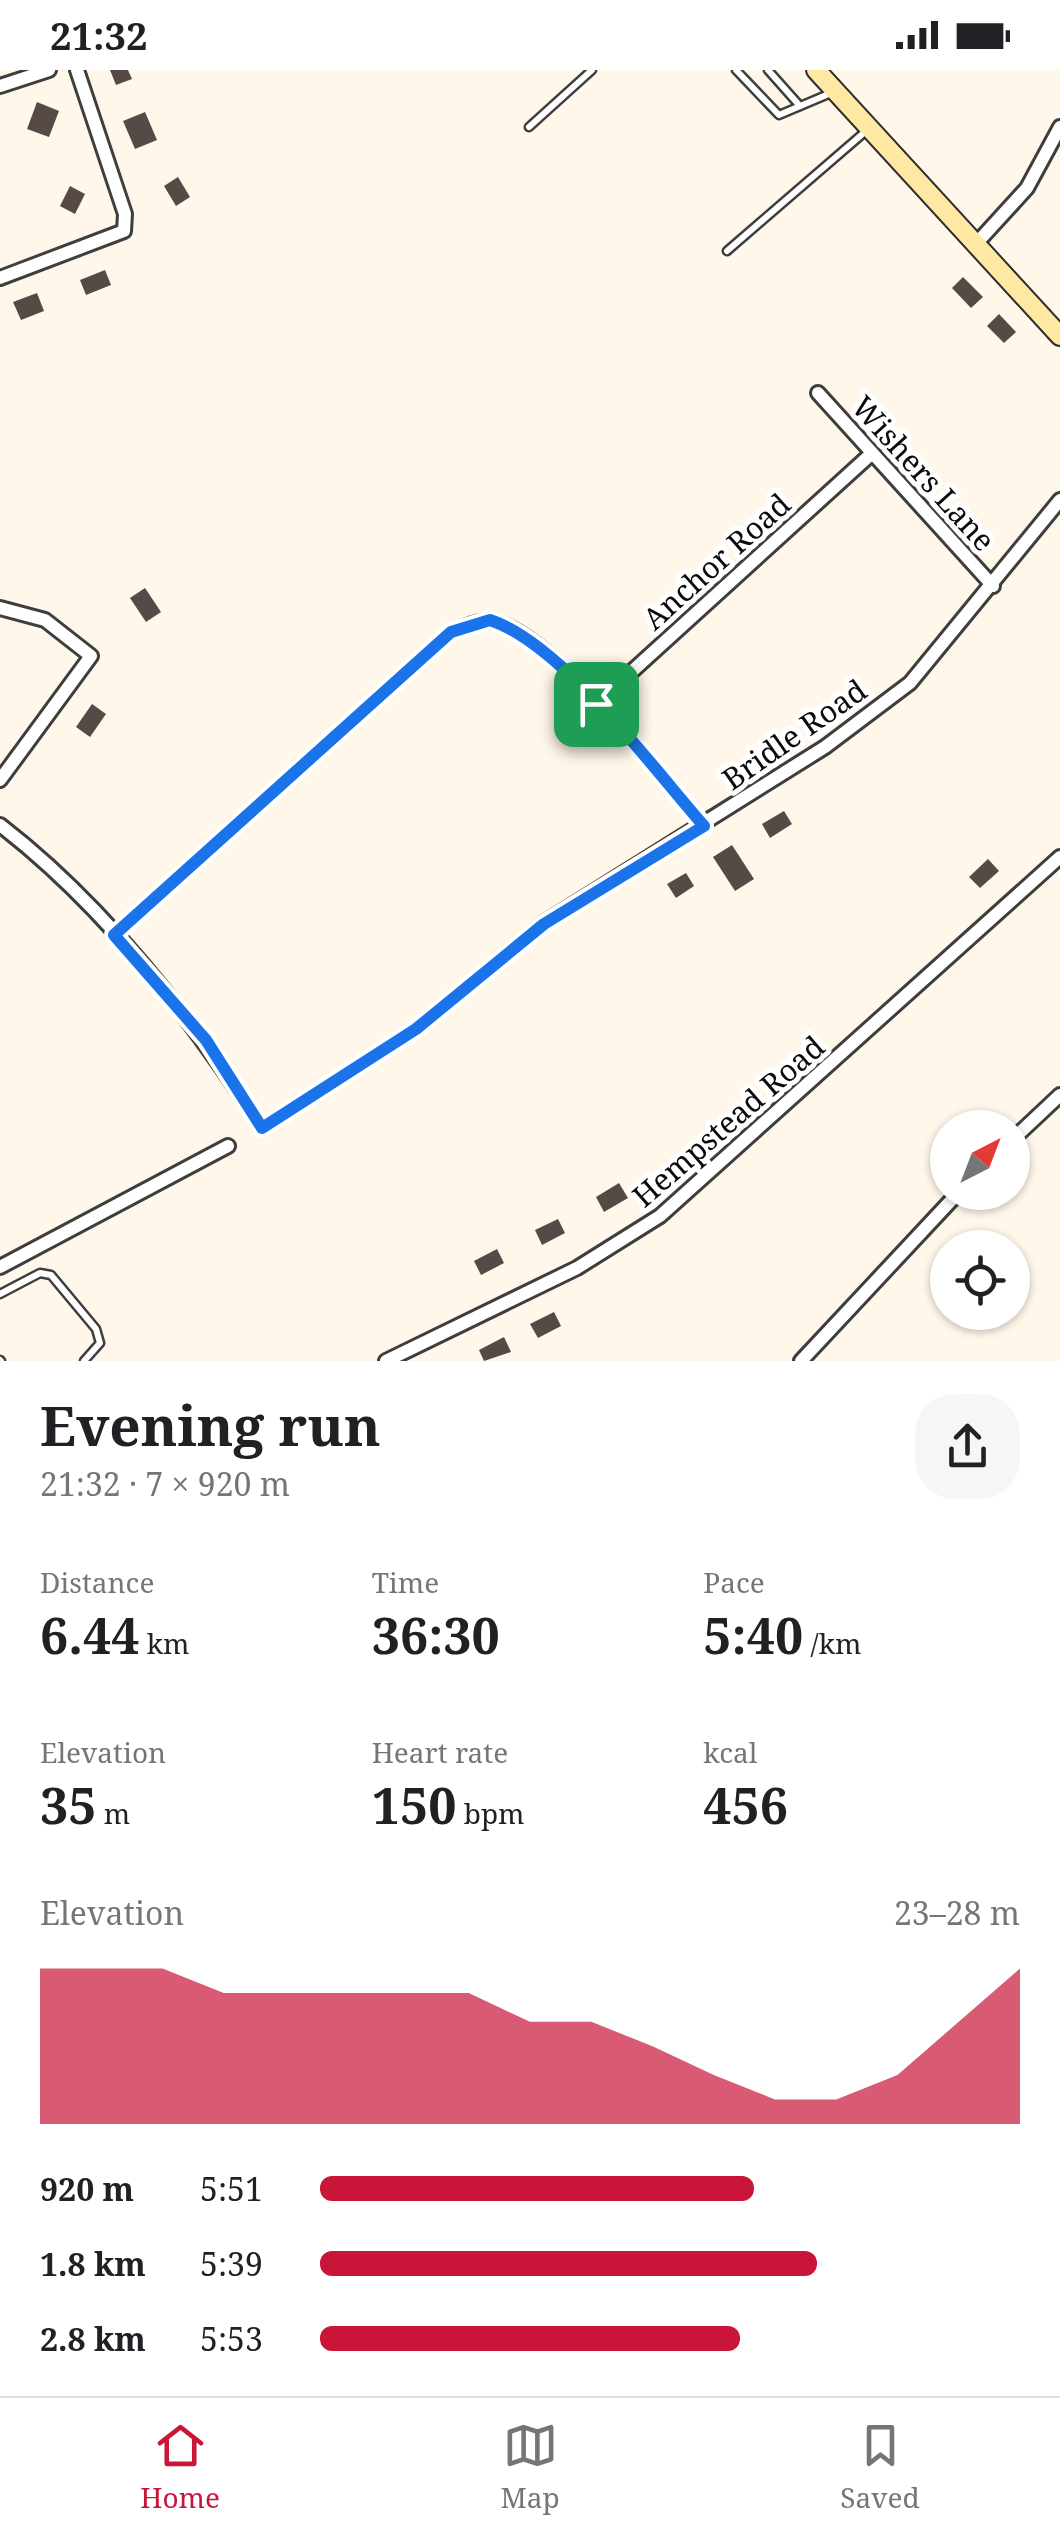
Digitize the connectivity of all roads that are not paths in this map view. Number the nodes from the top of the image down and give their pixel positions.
1 (48, 70) edge
2 (76, 70) edge
3 (592, 70) edge
4 (736, 70) edge
5 (768, 70) edge
6 (816, 70) edge
7 (0, 86) edge
8 (835, 91) junction
9 (800, 106) junction
10 (529, 127) dead end
11 (1060, 127) edge
12 (869, 128) junction
13 (975, 245) junction
14 (726, 251) dead end
15 (0, 278) edge
16 (1060, 336) edge
17 (818, 394) dead end
18 (870, 455) junction
19 (1060, 500) edge
20 (994, 586) junction
21 (0, 608) edge
22 (596, 704) junction
23 (0, 780) edge
24 (0, 825) edge
25 (704, 826) junction
26 (1060, 857) edge
27 (114, 935) junction
28 (1060, 1095) edge
29 (1030, 1123) edge
30 (228, 1146) dead end
31 (942, 1210) edge
32 (0, 1267) edge
33 (0, 1294) edge
34 (84, 1361) edge
35 (386, 1361) edge
36 (801, 1361) edge

1 - 7 street
2 - 15 street
3 - 10 lane
4 - 9 lane
5 - 9 lane
6 - 8 street
8 - 9 lane
8 - 12 street
11 - 13 street
12 - 13 street
12 - 14 lane
13 - 16 street
17 - 18 street, Wishers Lane
18 - 20 street, Wishers Lane
18 - 22 street, Anchor Road
19 - 20 street, Bridle Road
20 - 25 street, Bridle Road
21 - 23 street
22 - 25 street
22 - 27 street
24 - 27 street
25 - 27 street, Bridle Road
26 - 35 street, Hempstead Road
28 - 29 street
30 - 32 street
31 - 36 street
33 - 34 lane

